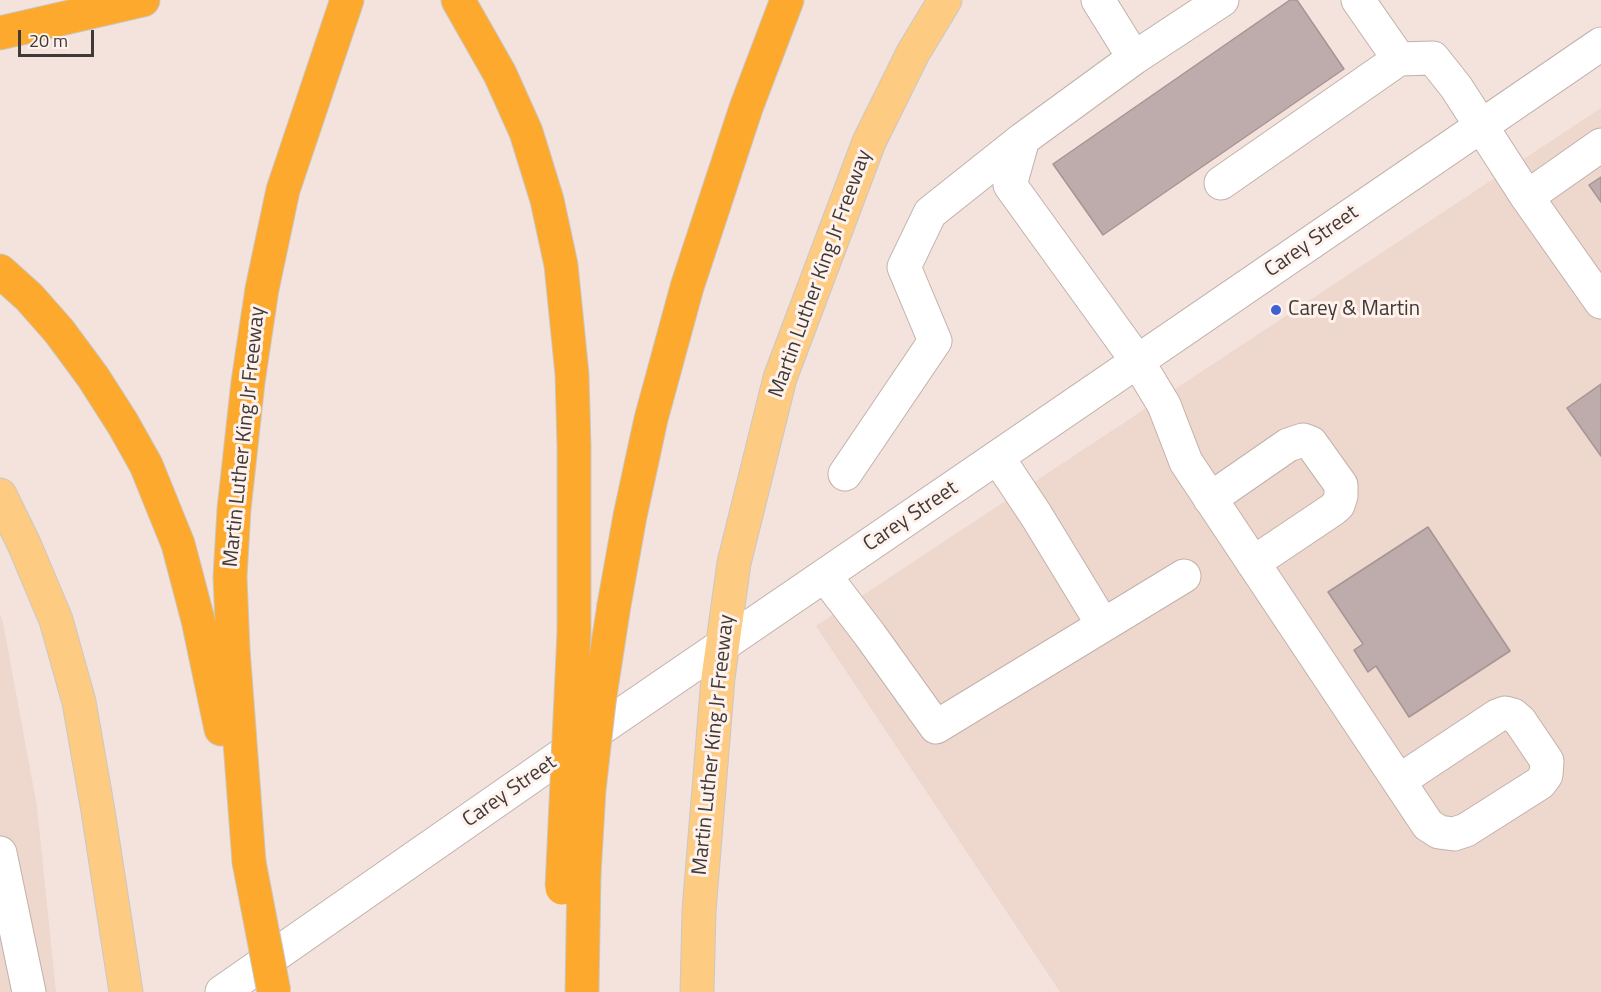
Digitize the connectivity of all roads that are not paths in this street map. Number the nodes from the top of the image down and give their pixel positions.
1 (143, 0) edge
2 (347, 0) edge
3 (788, 0) edge
4 (945, 0) edge
5 (1098, 0) edge
6 (1222, 0) edge
7 (1358, 0) edge
8 (462, 5) edge
9 (0, 33) edge
10 (1601, 44) edge
11 (1134, 58) junction
12 (1399, 59) junction
13 (1481, 125) junction
14 (1023, 139) junction
15 (1601, 145) edge
16 (1221, 183) dead end
17 (1527, 196) junction
18 (0, 271) edge
19 (1601, 302) edge
20 (1138, 362) junction
21 (998, 458) junction
22 (845, 474) dead end
23 (0, 495) edge
24 (1210, 499) junction
25 (1253, 563) junction
26 (825, 576) junction
27 (1184, 576) dead end
28 (1103, 625) junction
29 (723, 646) junction
30 (1399, 781) dead end
31 (0, 853) edge
32 (249, 862) junction
33 (573, 881) junction
34 (29, 992) edge
35 (126, 992) edge
36 (222, 992) edge
37 (274, 992) edge
38 (559, 992) edge
39 (582, 992) edge
40 (697, 992) edge

1 - 9 highway
2 - 32 highway, Martin Luther King Jr Freeway
3 - 33 highway, bridge
4 - 29 main road, Martin Luther King Jr Freeway
5 - 11 street
6 - 11 street
7 - 12 street
8 - 33 highway, bridge
10 - 13 street, Carey Street
11 - 14 street
12 - 13 street
12 - 16 street
13 - 17 street
13 - 20 street, Carey Street
14 - 20 street
14 - 22 street
15 - 17 street
17 - 19 street
18 - 32 highway
20 - 21 street, Carey Street
20 - 24 street
21 - 26 street, Carey Street
21 - 28 street
23 - 35 main road
24 - 25 street
24 - 25 street
25 - 30 street
26 - 28 street
26 - 29 street, Carey Street
27 - 28 street
29 - 36 street, Carey Street
29 - 40 main road, Martin Luther King Jr Freeway
31 - 34 street
32 - 37 highway, Martin Luther King Jr Freeway, bridge
33 - 38 highway
33 - 39 highway

